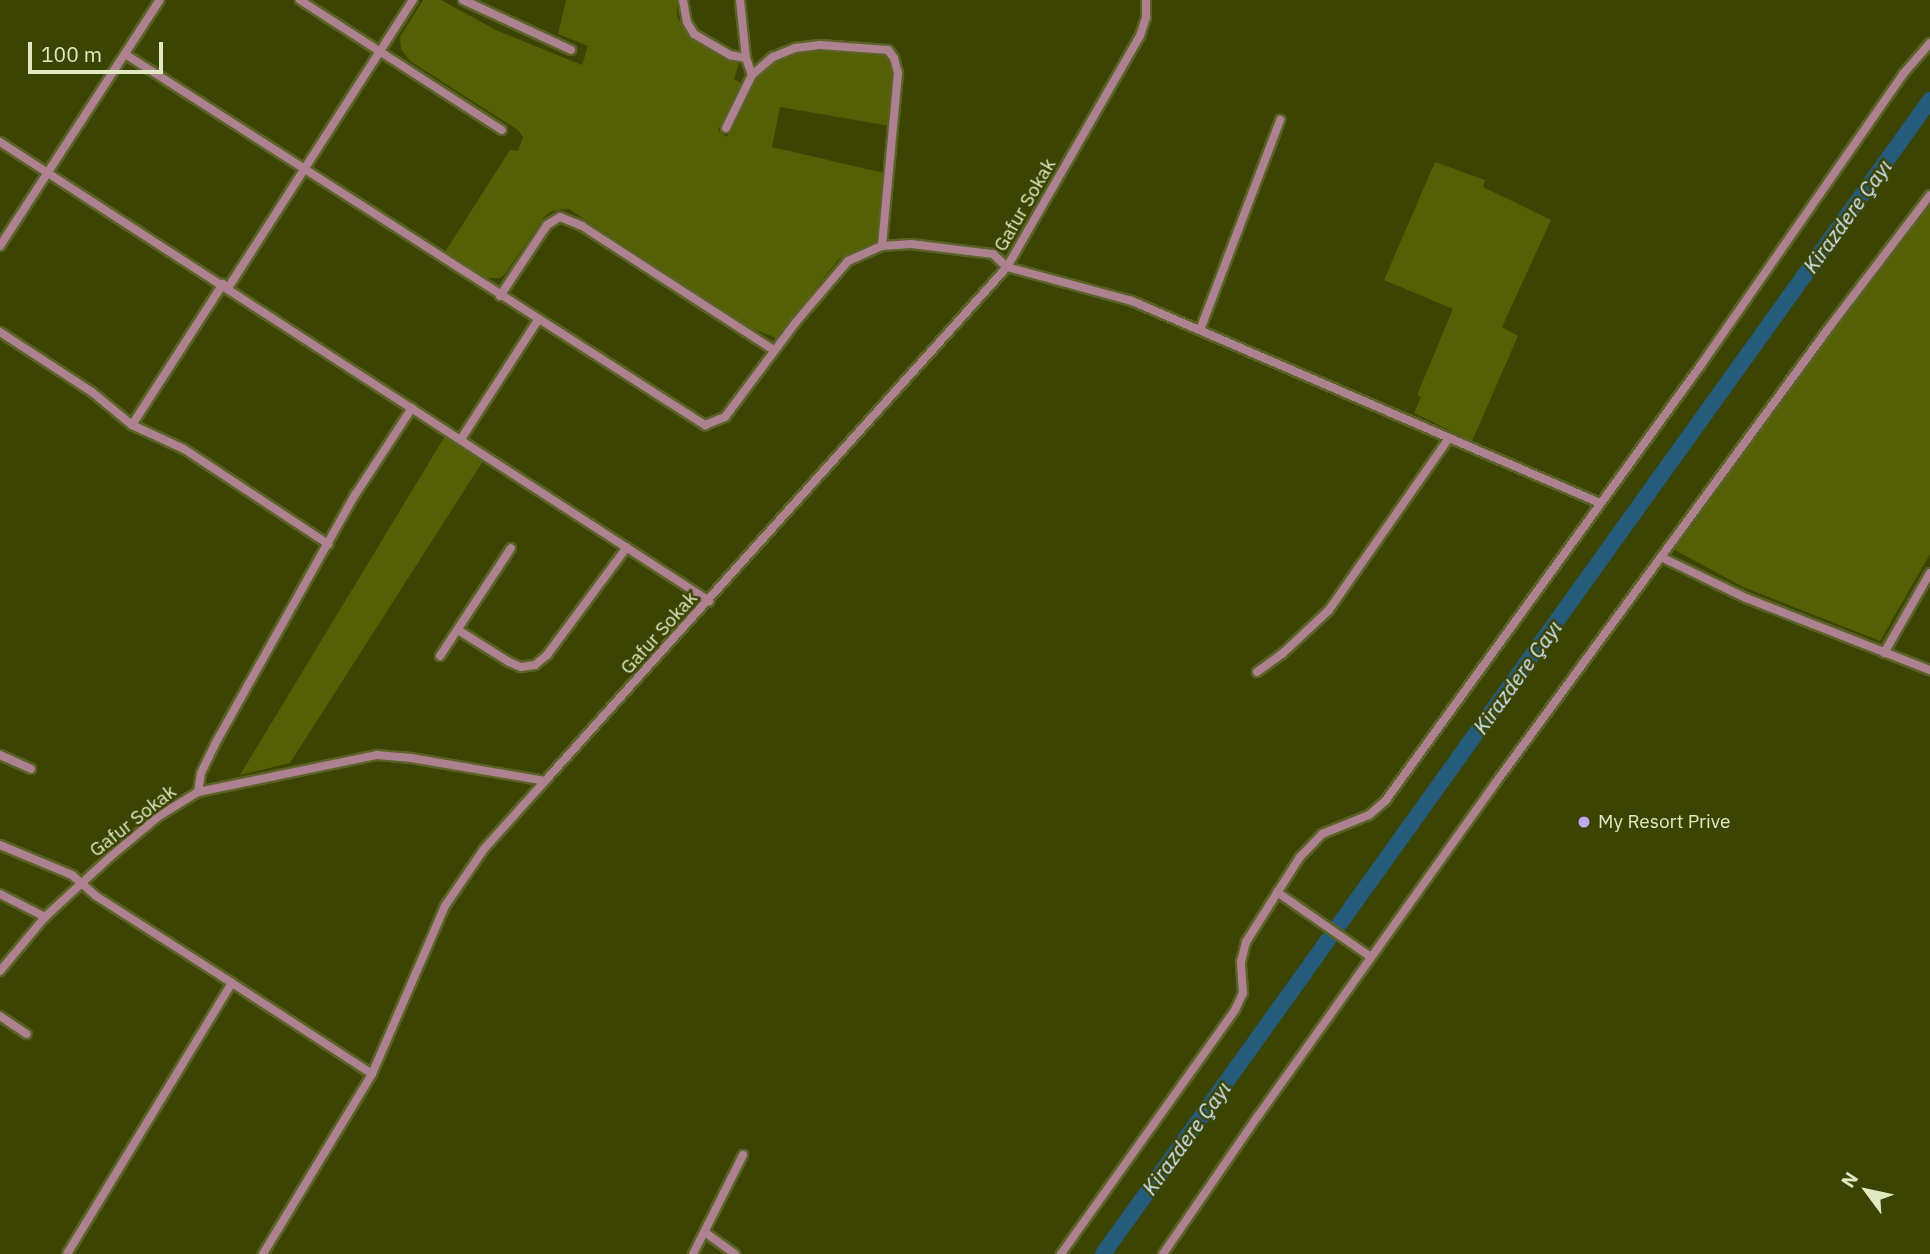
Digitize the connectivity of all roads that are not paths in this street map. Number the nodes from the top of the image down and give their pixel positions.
1 (160, 0) edge
2 (300, 0) edge
3 (413, 0) edge
4 (463, 0) edge
5 (683, 0) edge
6 (740, 0) edge
7 (1146, 0) edge
8 (1930, 43) edge
9 (571, 50) dead end
10 (380, 51) junction
11 (124, 54) junction
12 (746, 58) junction
13 (752, 75) junction
14 (1280, 120) dead end
15 (726, 128) dead end
16 (502, 130) dead end
17 (0, 142) edge
18 (304, 170) junction
19 (47, 173) junction
20 (1930, 195) edge
21 (0, 246) edge
22 (882, 246) junction
23 (1007, 267) junction
24 (225, 286) junction
25 (500, 296) junction
26 (538, 320) junction
27 (1200, 330) junction
28 (0, 332) edge
29 (774, 350) junction
30 (412, 408) junction
31 (132, 425) junction
32 (1449, 438) junction
33 (461, 439) junction
34 (1600, 503) junction
35 (328, 544) junction
36 (627, 547) junction
37 (510, 548) dead end
38 (1661, 557) junction
39 (1930, 573) edge
40 (709, 601) junction
41 (458, 630) junction
42 (1884, 653) junction
43 (440, 656) dead end
44 (1930, 670) edge
45 (1257, 672) dead end
46 (0, 755) edge
47 (31, 769) dead end
48 (545, 781) junction
49 (198, 792) junction
50 (0, 845) edge
51 (83, 883) junction
52 (0, 894) edge
53 (1281, 895) junction
54 (46, 917) junction
55 (1371, 957) junction
56 (1, 966) edge
57 (232, 983) junction
58 (0, 1016) edge
59 (27, 1034) dead end
60 (372, 1074) junction
61 (743, 1154) dead end
62 (706, 1233) junction
63 (67, 1254) edge
64 (263, 1254) edge
65 (693, 1254) edge
66 (735, 1254) edge
67 (1061, 1254) edge
68 (1163, 1254) edge

1 - 11 street
2 - 10 street
3 - 10 street
4 - 9 street
5 - 12 street
6 - 12 street
7 - 23 street, Gafur Sokak
8 - 34 street
10 - 16 street
10 - 18 street
11 - 18 street
11 - 19 street
12 - 13 street
13 - 15 street
13 - 22 street
14 - 27 street
17 - 19 street
18 - 24 street
18 - 25 street
19 - 21 street
19 - 24 street
20 - 38 street
22 - 23 street
22 - 29 street
23 - 27 street
23 - 40 street, Gafur Sokak
24 - 30 street
24 - 31 street
25 - 26 street
25 - 29 street
26 - 29 street
26 - 33 street
27 - 32 street
28 - 31 street
30 - 33 street
30 - 35 street
31 - 35 street
32 - 34 street
32 - 45 street
33 - 36 street
34 - 53 street
35 - 49 street
36 - 40 street
36 - 41 street
37 - 41 street
38 - 42 street
38 - 55 street
39 - 42 street
40 - 48 street, Gafur Sokak
41 - 43 street
42 - 44 street
46 - 47 street
48 - 49 street, Gafur Sokak
48 - 60 street
49 - 51 street, Gafur Sokak
50 - 51 street
51 - 54 street, Gafur Sokak
51 - 57 street
52 - 54 street
53 - 55 street
53 - 67 street
54 - 56 street, Gafur Sokak
55 - 68 street
57 - 60 street
57 - 63 street
58 - 59 street
60 - 64 street
61 - 62 street
62 - 65 street
62 - 66 street

